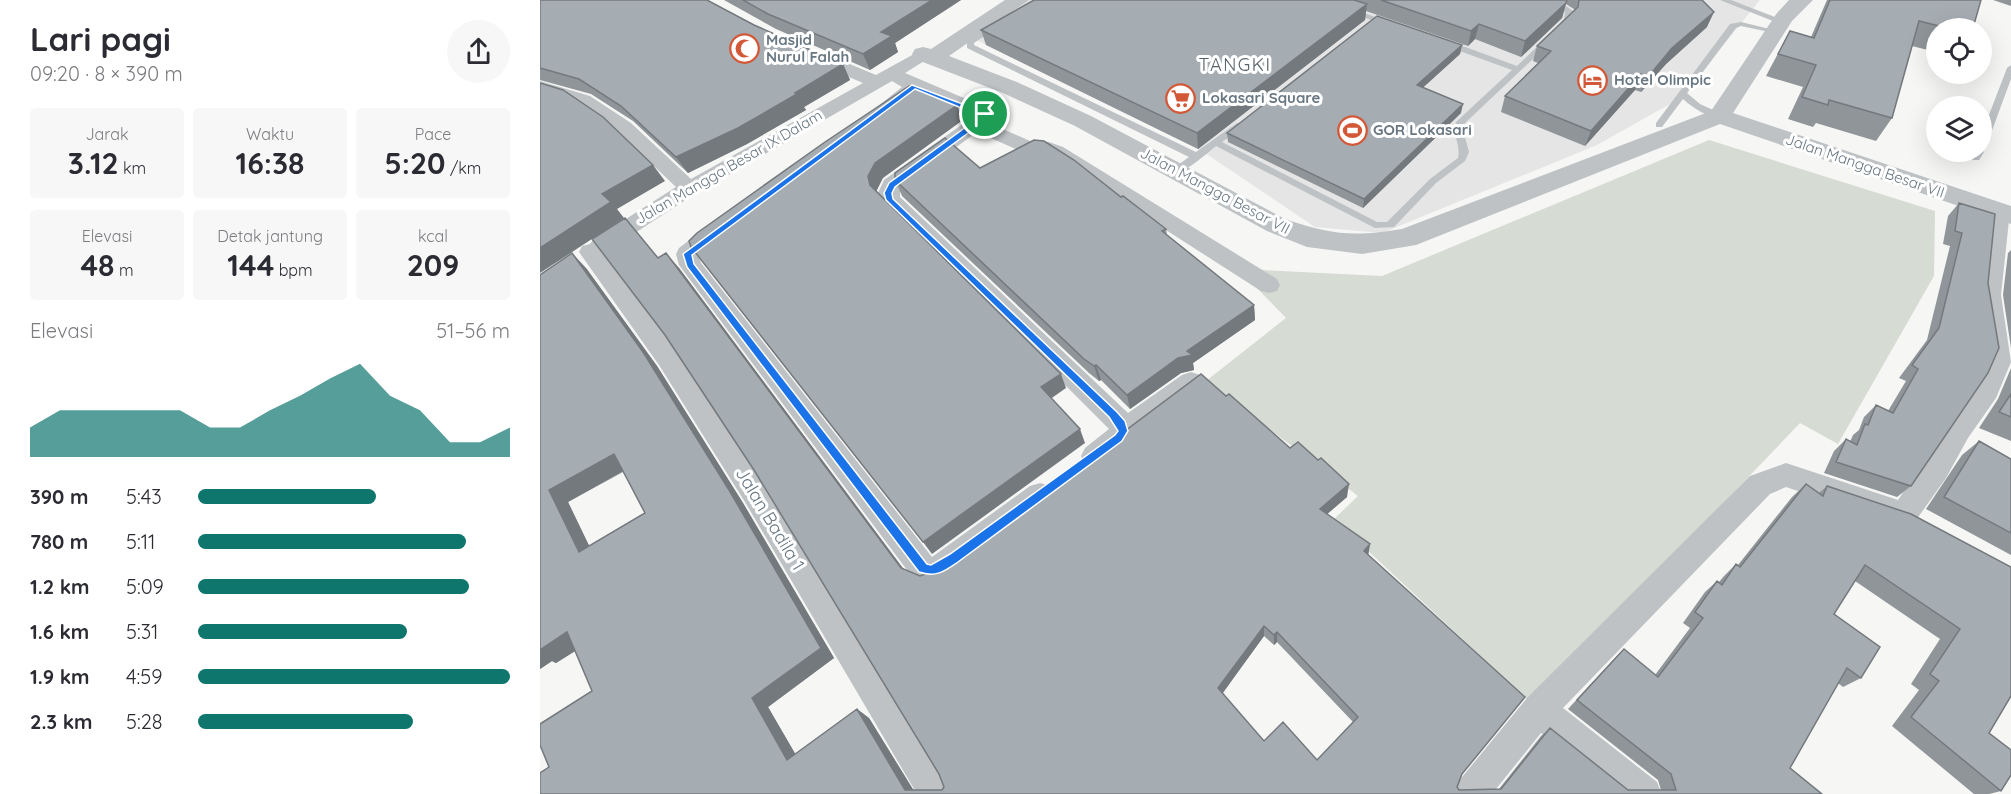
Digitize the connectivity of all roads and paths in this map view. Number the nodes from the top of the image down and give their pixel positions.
1 (1003, 0) edge
2 (1322, 0) edge
3 (1552, 0) edge
4 (1724, 0) edge
5 (1803, 0) edge
6 (1024, 2) edge
7 (1375, 19) junction
8 (1366, 26) edge
9 (1778, 26) junction
10 (1397, 27) edge
11 (1442, 42) edge
12 (804, 51) edge
13 (928, 55) junction
14 (2011, 68) edge
15 (1518, 69) junction
16 (885, 78) junction
17 (540, 86) edge
18 (915, 86) junction
19 (1684, 95) junction
20 (1719, 116) junction
21 (1992, 118) edge
22 (868, 120) edge
23 (1245, 121) edge
24 (975, 124) junction
25 (1659, 125) dead end
26 (1217, 143) junction
27 (1198, 157) junction
28 (1174, 172) junction
29 (689, 188) junction
30 (2005, 213) edge
31 (737, 215) edge
32 (582, 258) joint
33 (1269, 285) dead end
34 (1191, 382) edge
35 (1123, 431) junction
36 (1539, 710) junction
37 (936, 794) edge
38 (1470, 794) edge
39 (1645, 794) edge

1 - 13 street
2 - 7 lane
3 - 15 lane
4 - 9 lane
5 - 9 street
6 - 13 street
6 - 27 lane
7 - 8 lane
7 - 10 lane
9 - 19 lane
9 - 20 street
11 - 15 lane
12 - 16 street
13 - 16 street, Jalan Mangga Besar IX Dalam
13 - 28 street, Jalan Mangga Besar VII
14 - 21 lane
15 - 26 lane
16 - 18 street
16 - 29 street, Jalan Mangga Besar IX Dalam
17 - 29 street
18 - 22 street
18 - 24 street
19 - 20 lane
19 - 25 lane
20 - 28 street, Jalan Mangga Besar VII
20 - 30 street, Jalan Mangga Besar VII
23 - 26 lane
24 - 33 street
24 - 35 street
26 - 27 lane
27 - 28 lane
29 - 32 street, Jalan Mangga Besar IX Dalam
30 - 36 street
31 - 35 street
32 - 37 street, Jalan Badila 1
34 - 35 street
36 - 38 street
36 - 39 street

